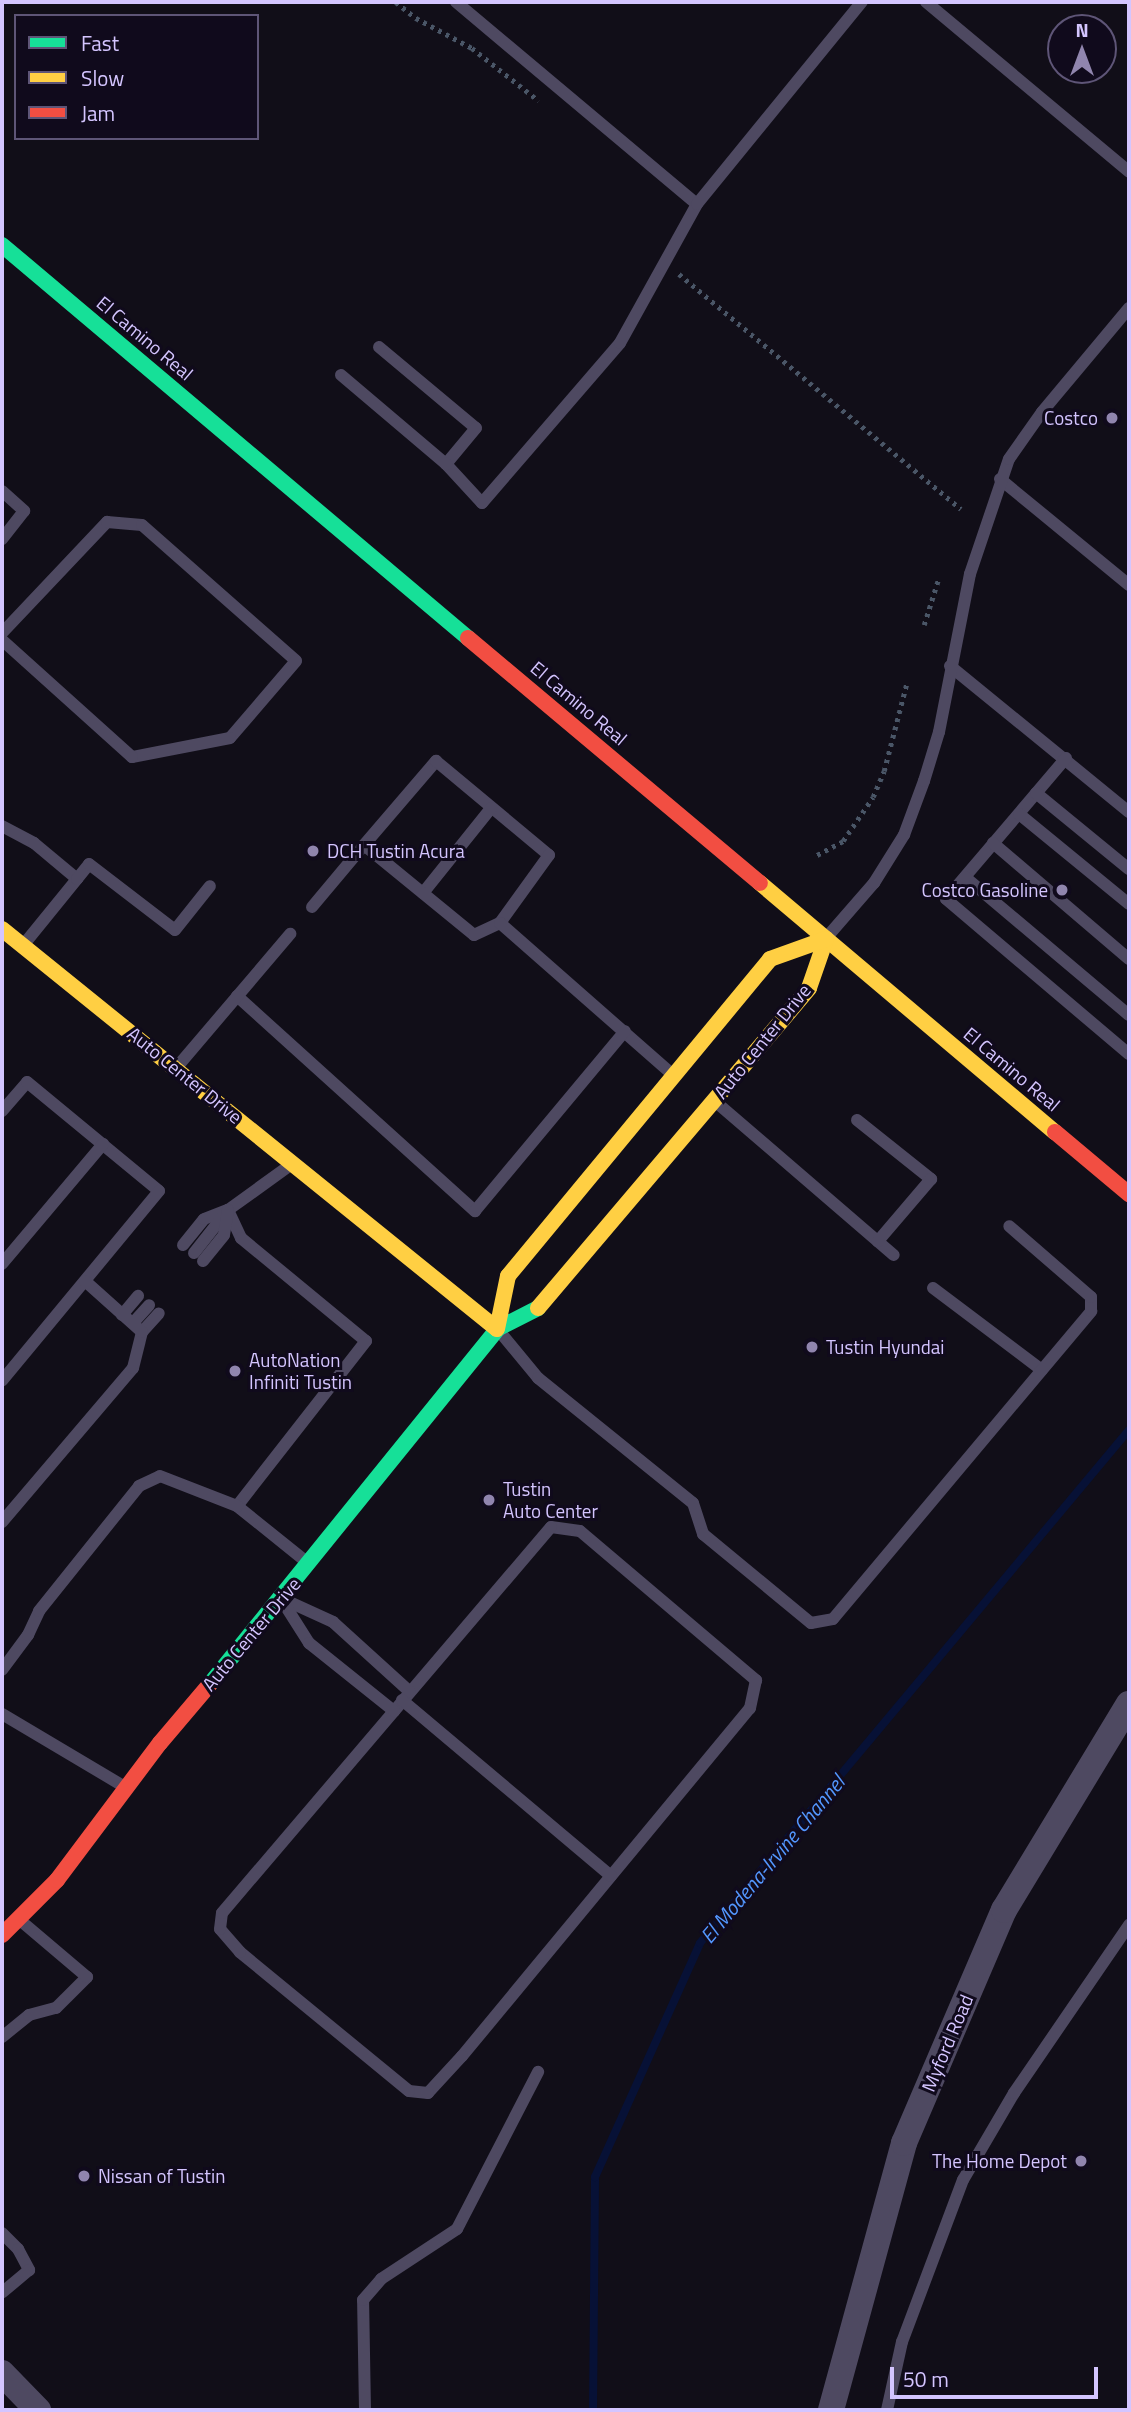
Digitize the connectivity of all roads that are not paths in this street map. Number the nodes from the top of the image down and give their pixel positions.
1 (456, 2) edge
2 (862, 2) edge
3 (926, 2) edge
4 (1129, 172) edge
5 (696, 204) junction
6 (2, 245) edge
7 (1129, 307) edge
8 (379, 347) dead end
9 (341, 376) dead end
10 (446, 464) junction
11 (1000, 479) junction
12 (2, 491) edge
13 (2, 540) edge
14 (1129, 585) edge
15 (2, 633) edge
16 (2, 640) edge
17 (950, 666) junction
18 (1066, 758) junction
19 (1036, 793) junction
20 (491, 808) junction
21 (1129, 812) edge
22 (1019, 814) junction
23 (2, 826) edge
24 (993, 844) junction
25 (364, 845) junction
26 (1129, 869) edge
27 (965, 877) junction
28 (77, 879) junction
29 (210, 886) dead end
30 (422, 893) junction
31 (1129, 904) edge
32 (312, 908) dead end
33 (500, 923) junction
34 (2, 929) edge
35 (290, 934) dead end
36 (826, 939) junction
37 (24, 944) junction
38 (1129, 959) edge
39 (237, 996) junction
40 (1129, 1015) edge
41 (625, 1031) junction
42 (1129, 1054) edge
43 (176, 1068) junction
44 (673, 1076) junction
45 (714, 1101) junction
46 (2, 1111) edge
47 (858, 1120) dead end
48 (103, 1144) junction
49 (292, 1164) junction
50 (1129, 1194) edge
51 (228, 1210) junction
52 (1009, 1226) dead end
53 (878, 1241) junction
54 (894, 1255) dead end
55 (2, 1264) edge
56 (85, 1281) junction
57 (933, 1288) dead end
58 (138, 1296) dead end
59 (154, 1309) dead end
60 (132, 1323) junction
61 (497, 1329) junction
62 (1042, 1370) junction
63 (2, 1381) edge
64 (237, 1506) junction
65 (2, 1522) edge
66 (309, 1564) junction
67 (281, 1599) junction
68 (2, 1670) edge
69 (401, 1700) junction
70 (1129, 1704) edge
71 (2, 1714) edge
72 (127, 1788) junction
73 (611, 1876) junction
74 (18, 1918) junction
75 (1129, 1925) edge
76 (2, 1935) edge
77 (2, 2037) edge
78 (538, 2072) dead end
79 (2, 2233) edge
80 (2, 2293) edge
81 (2, 2373) edge
82 (38, 2410) edge
83 (365, 2410) edge
84 (831, 2410) edge
85 (887, 2410) edge

1 - 5 lane
2 - 5 lane
3 - 4 lane
5 - 10 lane
6 - 36 street, El Camino Real
7 - 11 lane
8 - 10 lane
9 - 10 lane
11 - 14 lane
11 - 17 lane
12 - 13 lane
15 - 16 lane
17 - 18 lane
17 - 36 lane
18 - 19 lane
18 - 21 lane
19 - 22 lane
19 - 26 lane
20 - 25 lane
20 - 30 lane
20 - 33 lane
22 - 24 lane
22 - 31 lane
23 - 28 lane
24 - 27 lane
24 - 38 lane
25 - 30 lane
25 - 32 lane
27 - 40 lane
27 - 42 lane
28 - 29 lane
28 - 37 lane
30 - 33 lane
33 - 41 lane
34 - 37 street, Auto Center Drive
35 - 39 lane
36 - 44 street, Auto Center Drive
36 - 45 street, Auto Center Drive
36 - 50 street, El Camino Real
37 - 43 street, Auto Center Drive
39 - 41 lane
39 - 43 lane
41 - 44 lane
43 - 49 street, Auto Center Drive
44 - 61 street, Auto Center Drive
45 - 53 lane
45 - 61 street, Auto Center Drive
46 - 48 lane
47 - 53 lane
48 - 55 lane
48 - 56 lane
49 - 51 lane
49 - 61 street, Auto Center Drive
51 - 51 lane
51 - 64 lane
52 - 62 lane
53 - 54 lane
56 - 60 lane
56 - 63 lane
57 - 62 lane
58 - 60 lane
59 - 60 lane
60 - 65 lane
61 - 62 lane
61 - 66 street, Auto Center Drive
64 - 66 lane
64 - 68 lane
66 - 67 street, Auto Center Drive
67 - 69 lane
67 - 69 lane
67 - 72 street, Auto Center Drive
69 - 73 lane
69 - 73 lane
69 - 73 lane
70 - 84 street, Myford Road
71 - 72 lane
72 - 74 street, Auto Center Drive
74 - 76 street, Auto Center Drive
74 - 77 lane
75 - 85 lane
78 - 83 lane
79 - 80 lane
81 - 82 street

